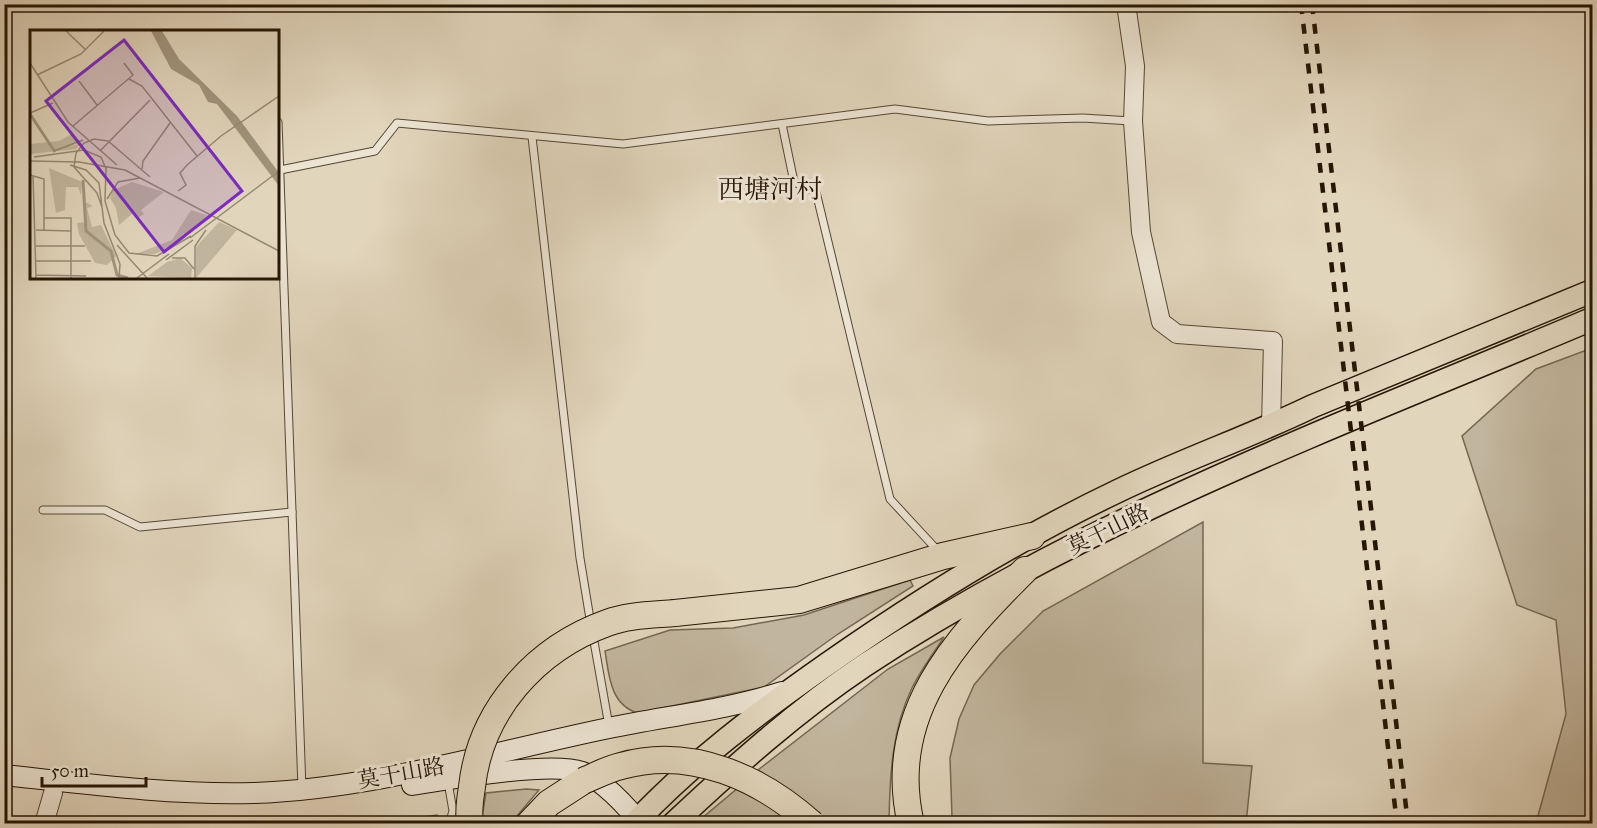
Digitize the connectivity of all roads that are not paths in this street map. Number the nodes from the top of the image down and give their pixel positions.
1 (1126, 4) edge
2 (1133, 121) junction
3 (782, 124) junction
4 (532, 136) junction
5 (279, 146) edge
6 (280, 170) junction
7 (1593, 291) edge
8 (1593, 319) edge
9 (1271, 426) junction
10 (43, 510) dead end
11 (292, 512) junction
12 (1032, 536) junction
13 (943, 556) junction
14 (1026, 570) junction
15 (791, 690) junction
16 (610, 728) junction
17 (4, 775) edge
18 (448, 780) junction
19 (4, 786) edge
20 (302, 789) junction
21 (53, 793) junction
22 (637, 822) edge
23 (44, 824) edge
24 (449, 824) edge
25 (470, 824) edge
26 (529, 824) edge
27 (673, 824) edge
28 (812, 824) edge
29 (911, 824) edge

1 - 2 street
2 - 3 lane
2 - 9 street
3 - 4 lane
3 - 13 lane
4 - 6 lane
4 - 16 lane
5 - 6 lane
6 - 11 lane
7 - 9 highway, 莫干山路
8 - 14 highway, 莫干山路
9 - 12 highway, 莫干山路
10 - 11 lane
11 - 20 lane
12 - 13 highway
12 - 15 highway, 莫干山路
13 - 25 highway, bridge
14 - 27 highway, 莫干山路
14 - 29 highway
15 - 16 main road, 莫干山路
15 - 22 highway, 莫干山路
16 - 20 main road, 莫干山路
17 - 20 main road, 莫干山路
18 - 21 main road, 莫干山路
18 - 22 main road, 莫干山路
18 - 24 lane
19 - 21 main road, 莫干山路
21 - 23 street
26 - 28 highway, bridge

